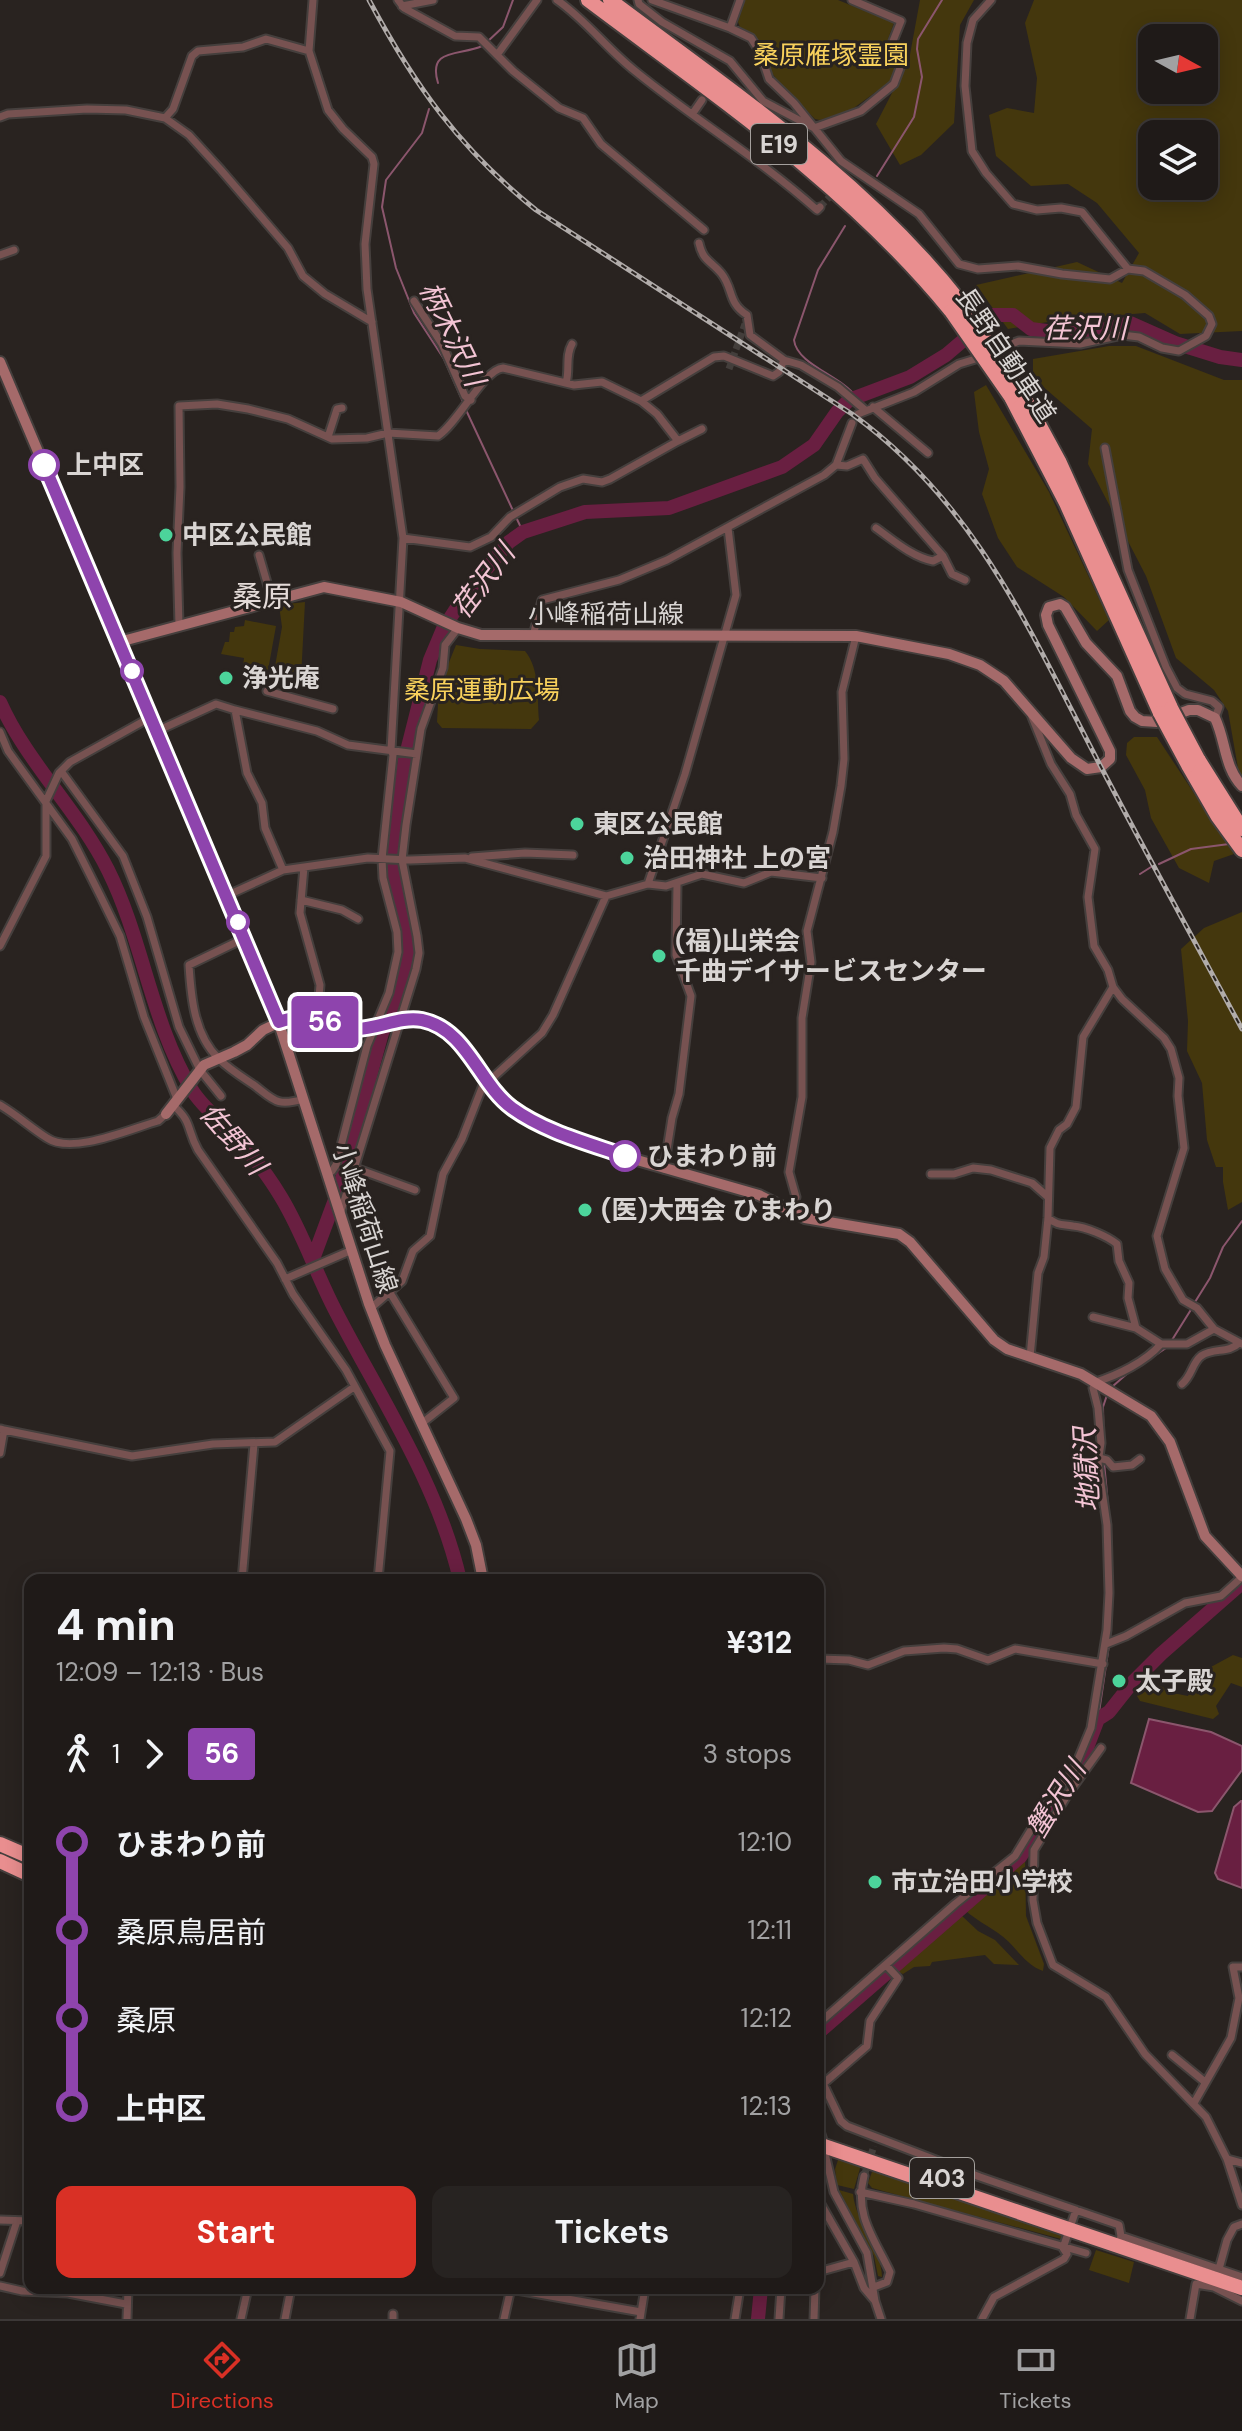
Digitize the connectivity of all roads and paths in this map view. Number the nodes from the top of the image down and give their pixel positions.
1 (313, 0) edge
2 (433, 0) edge
3 (537, 0) edge
4 (557, 0) edge
5 (588, 0) edge
6 (610, 0) edge
7 (638, 0) edge
8 (652, 0) edge
9 (740, 0) edge
10 (852, 0) edge
11 (991, 0) edge
12 (400, 3) edge
13 (730, 28) junction
14 (309, 51) junction
15 (497, 55) junction
16 (730, 61) junction
17 (723, 70) dead end
18 (702, 100) dead end
19 (693, 113) junction
20 (0, 117) edge
21 (165, 118) junction
22 (814, 128) junction
23 (820, 207) dead end
24 (704, 230) dead end
25 (699, 243) dead end
26 (14, 250) dead end
27 (0, 255) edge
28 (1128, 269) junction
29 (414, 301) dead end
30 (956, 307) junction
31 (747, 315) junction
32 (372, 322) junction
33 (745, 324) tunnel mouth
34 (572, 344) dead end
35 (784, 360) junction
36 (0, 362) edge
37 (566, 383) junction
38 (470, 401) junction
39 (641, 401) junction
40 (342, 408) dead end
41 (864, 410) junction
42 (852, 423) dead end
43 (702, 429) dead end
44 (388, 433) junction
45 (328, 437) junction
46 (678, 441) junction
47 (1105, 448) dead end
48 (928, 453) dead end
49 (836, 465) junction
50 (728, 528) junction
51 (876, 528) dead end
52 (403, 538) junction
53 (259, 555) dead end
54 (943, 556) junction
55 (965, 580) dead end
56 (272, 600) junction
57 (401, 602) junction
58 (179, 625) junction
59 (457, 627) junction
60 (533, 636) junction
61 (724, 636) junction
62 (856, 636) junction
63 (119, 642) junction
64 (267, 691) dead end
65 (333, 709) dead end
66 (235, 710) junction
67 (1032, 711) junction
68 (151, 717) junction
69 (1215, 718) junction
70 (157, 731) junction
71 (0, 732) edge
72 (393, 750) junction
73 (416, 754) junction
74 (60, 772) junction
75 (1242, 786) edge
76 (46, 799) junction
77 (1224, 815) junction
78 (1242, 829) edge
79 (1242, 850) edge
80 (573, 855) dead end
81 (465, 858) junction
82 (383, 859) junction
83 (401, 860) junction
84 (304, 867) junction
85 (283, 870) junction
86 (822, 878) junction
87 (648, 884) junction
88 (677, 884) junction
89 (226, 896) junction
90 (606, 896) junction
91 (301, 900) junction
92 (358, 919) dead end
93 (2, 930) edge
94 (245, 938) junction
95 (0, 946) edge
96 (1113, 987) junction
97 (317, 1019) junction
98 (397, 1021) junction
99 (279, 1022) junction
100 (376, 1026) junction
101 (218, 1058) junction
102 (200, 1071) junction
103 (486, 1081) junction
104 (221, 1096) dead end
105 (304, 1099) junction
106 (177, 1100) junction
107 (0, 1105) edge
108 (166, 1114) joint
109 (355, 1168) junction
110 (664, 1169) junction
111 (327, 1174) junction
112 (931, 1174) dead end
113 (415, 1190) dead end
114 (1048, 1197) junction
115 (340, 1209) junction
116 (789, 1209) junction
117 (1048, 1218) junction
118 (352, 1250) junction
119 (285, 1279) junction
120 (389, 1291) junction
121 (371, 1308) junction
122 (1093, 1317) dead end
123 (1136, 1328) junction
124 (1214, 1329) junction
125 (1240, 1343) edge
126 (1166, 1344) junction
127 (1030, 1357) junction
128 (1100, 1384) junction
129 (1182, 1384) dead end
130 (354, 1387) junction
131 (421, 1424) junction
132 (2, 1429) edge
133 (254, 1444) junction
134 (0, 1453) edge
135 (1099, 1458) junction
136 (1140, 1459) dead end
137 (243, 1574) edge
138 (379, 1574) edge
139 (482, 1574) edge
140 (1242, 1576) edge
141 (1109, 1643) junction
142 (824, 1659) edge
143 (1103, 1664) junction
144 (1101, 1748) dead end
145 (0, 1844) edge
146 (24, 1854) edge
147 (0, 1861) edge
148 (24, 1872) edge
149 (887, 1966) junction
150 (1238, 1967) edge
151 (1239, 2016) edge
152 (824, 2019) edge
153 (1172, 2055) dead end
154 (1205, 2082) junction
155 (824, 2083) joint
156 (1194, 2103) junction
157 (878, 2137) junction
158 (824, 2140) edge
159 (874, 2146) tunnel mouth
160 (824, 2157) edge
161 (1227, 2159) junction
162 (1242, 2163) edge
163 (864, 2176) tunnel mouth
164 (860, 2192) junction
165 (1242, 2205) edge
166 (824, 2210) edge
167 (1076, 2210) junction
168 (0, 2220) edge
169 (17, 2221) junction
170 (24, 2221) edge
171 (1242, 2224) edge
172 (1065, 2228) junction
173 (1120, 2241) junction
174 (1063, 2248) junction
175 (1086, 2253) dead end
176 (854, 2262) junction
177 (1, 2269) edge
178 (824, 2270) edge
179 (1242, 2277) edge
180 (1217, 2279) junction
181 (0, 2286) edge
182 (874, 2287) junction
183 (1242, 2288) edge
184 (24, 2291) edge
185 (73, 2294) edge
186 (127, 2294) edge
187 (247, 2294) edge
188 (290, 2294) edge
189 (510, 2294) edge
190 (540, 2294) edge
191 (644, 2294) edge
192 (739, 2294) edge
193 (781, 2294) edge
194 (815, 2294) edge
195 (875, 2301) junction
196 (1242, 2301) edge
197 (126, 2304) junction
198 (640, 2315) edge
199 (127, 2319) edge
200 (241, 2319) edge
201 (285, 2319) edge
202 (504, 2319) edge
203 (735, 2319) edge
204 (779, 2319) edge
205 (814, 2319) edge
206 (881, 2319) edge
207 (982, 2319) edge
208 (1190, 2319) edge

1 - 14 street
2 - 12 street
3 - 15 street
4 - 19 street
5 - 30 highway, 長野自動車道 / E19
6 - 30 highway, 長野自動車道 / E19
7 - 16 street
8 - 13 street
9 - 13 street
10 - 22 street
11 - 28 street
12 - 15 street
13 - 22 street
14 - 21 street
14 - 32 street
15 - 24 street
16 - 17 street
16 - 22 street
18 - 19 street
19 - 23 street
20 - 21 street
21 - 32 street
22 - 28 street
25 - 31 street
26 - 27 street
28 - 41 street
29 - 38 street
30 - 77 highway, 長野自動車道 / E19, bridge
31 - 33 street
31 - 35 street
32 - 44 street
34 - 37 street
35 - 39 street
35 - 41 street
36 - 63 main road
37 - 38 street
37 - 39 street
38 - 44 street
39 - 46 street
40 - 45 street
41 - 48 street
42 - 49 street
43 - 46 street
44 - 45 street
44 - 52 street
45 - 58 street
46 - 52 street
47 - 69 street
49 - 50 street
49 - 54 street
50 - 60 street
50 - 61 street
51 - 54 street
52 - 57 street
53 - 56 street
54 - 55 street
56 - 57 main road, 小峰稲荷山線
56 - 58 main road, 小峰稲荷山線
57 - 59 main road, 小峰稲荷山線
57 - 72 street
58 - 63 main road, 小峰稲荷山線
59 - 60 main road, 小峰稲荷山線
59 - 73 street
60 - 61 main road, 小峰稲荷山線
61 - 62 main road, 小峰稲荷山線
61 - 87 street
62 - 67 main road, 小峰稲荷山線
62 - 86 street
63 - 68 main road, 小峰稲荷山線
64 - 65 street
66 - 70 street
66 - 72 street
66 - 85 street
67 - 69 main road, 小峰稲荷山線
67 - 96 street
68 - 70 main road, 小峰稲荷山線
68 - 74 street
69 - 75 main road
70 - 89 main road, 小峰稲荷山線
71 - 76 street
72 - 73 street
72 - 82 street
73 - 83 street
74 - 76 street
74 - 102 street
76 - 93 street
76 - 106 street
77 - 78 highway, 長野自動車道 / E19
77 - 79 highway, 長野自動車道 / E19
80 - 81 street
81 - 83 street
81 - 90 street
82 - 83 street
82 - 84 street
82 - 100 street
83 - 98 street
84 - 85 street
84 - 91 street
85 - 89 street
86 - 88 street
86 - 116 street
87 - 88 street
87 - 90 street
88 - 110 street
89 - 94 main road, 小峰稲荷山線
90 - 103 street
91 - 92 street
91 - 97 street
93 - 95 street
94 - 99 main road, 小峰稲荷山線
94 - 101 street
96 - 114 street
96 - 124 street
97 - 99 main road
97 - 100 main road
98 - 100 main road
98 - 103 main road
98 - 109 street
99 - 101 main road
99 - 105 main road, 小峰稲荷山線
100 - 111 street
101 - 102 main road
101 - 105 street
102 - 104 street
102 - 106 main road
103 - 110 main road
103 - 120 street
105 - 111 main road, 小峰稲荷山線
106 - 108 main road
106 - 119 street
107 - 108 street
109 - 113 street
109 - 115 street
110 - 116 main road
111 - 115 main road, 小峰稲荷山線
112 - 114 street
114 - 117 street
115 - 118 main road, 小峰稲荷山線
116 - 127 main road
117 - 123 street
117 - 127 street
118 - 119 street
118 - 121 main road, 小峰稲荷山線
119 - 130 street
120 - 121 street
120 - 131 street
121 - 131 main road, 小峰稲荷山線
122 - 123 street
123 - 126 street
124 - 125 street
124 - 126 street
125 - 129 street
126 - 128 street
127 - 128 main road
128 - 135 street
128 - 140 main road
130 - 133 street
130 - 138 street
131 - 139 main road, 小峰稲荷山線
132 - 133 street
132 - 134 street
133 - 137 street
135 - 136 street
135 - 141 street
140 - 141 street
141 - 143 street
142 - 143 street
143 - 149 street
144 - 156 street
145 - 146 highway
147 - 148 highway
149 - 152 street
149 - 155 street
150 - 151 street
151 - 154 street
153 - 154 street
154 - 156 street
155 - 157 street
156 - 161 street
157 - 159 street
157 - 167 street
158 - 172 highway, 403
160 - 182 street
161 - 162 street
161 - 165 street
163 - 164 street
164 - 174 street
164 - 182 street
166 - 176 street
167 - 172 street
167 - 173 street
168 - 169 street
169 - 170 street
169 - 177 street
171 - 180 street
172 - 173 highway, 403
172 - 174 street
173 - 180 highway, 403
174 - 175 street
174 - 207 street
176 - 178 street
176 - 195 street
179 - 180 street
180 - 183 highway, 403
180 - 196 street
180 - 208 street
181 - 184 street
182 - 195 street
185 - 197 street
186 - 197 street
187 - 200 street
188 - 201 street
189 - 202 street
190 - 198 street
191 - 198 street
192 - 203 street
193 - 204 street
194 - 205 street
195 - 206 street
197 - 199 street

